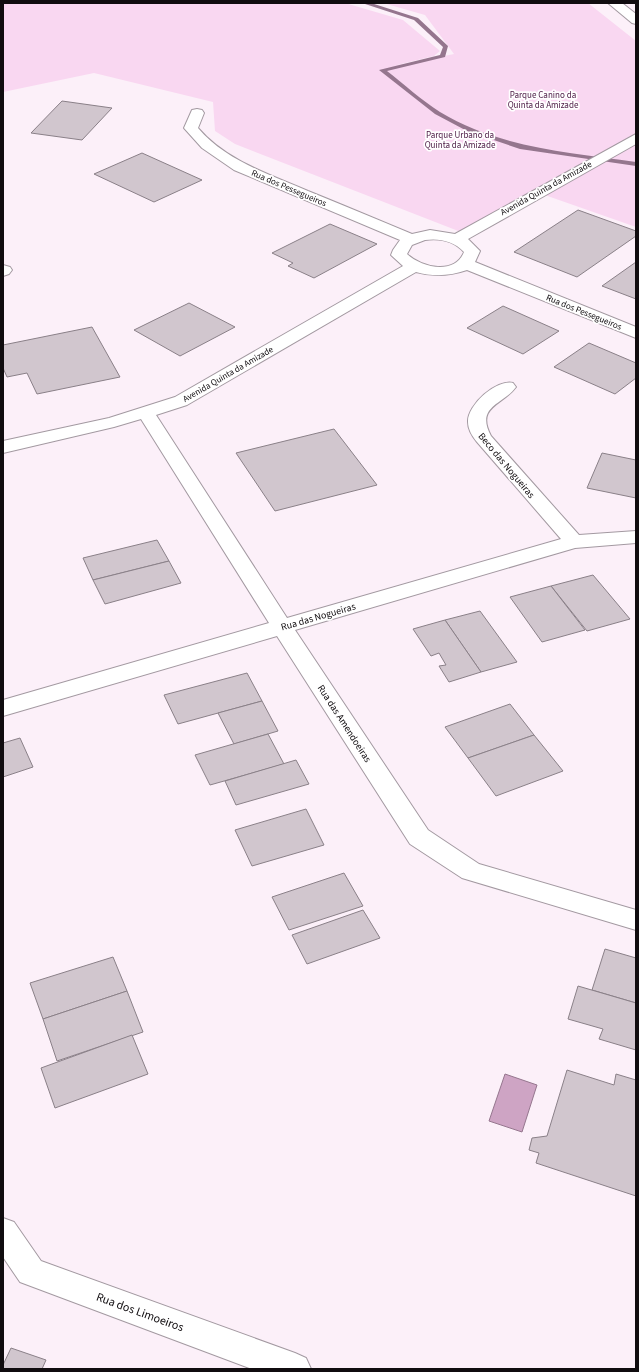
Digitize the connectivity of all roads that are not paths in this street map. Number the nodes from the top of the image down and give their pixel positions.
1 (614, 3) edge
2 (636, 20) edge
3 (197, 112) dead end
4 (636, 138) edge
5 (411, 239) junction
6 (457, 239) junction
7 (465, 264) junction
8 (413, 267) junction
9 (636, 333) edge
10 (507, 387) dead end
11 (145, 412) junction
12 (3, 447) edge
13 (636, 537) edge
14 (574, 542) junction
15 (282, 627) junction
16 (3, 708) edge
17 (636, 920) edge
18 (3, 1232) edge
19 (295, 1369) edge

1 - 2 street
3 - 5 street, Rua dos Pessegueiros
4 - 6 street, Avenida Quinta da Amizade
5 - 6 street
5 - 8 street
6 - 7 street
7 - 8 street
7 - 9 street, Rua dos Pessegueiros
8 - 11 street, Avenida Quinta da Amizade
10 - 14 street, Beco das Nogueiras
11 - 12 street, Avenida Quinta da Amizade
11 - 15 street, Rua das Amendoeiras
13 - 14 street, Rua das Nogueiras
14 - 15 street, Rua das Nogueiras
15 - 16 street, Rua das Nogueiras
15 - 17 street, Rua das Amendoeiras
18 - 19 street, Rua dos Limoeiros

